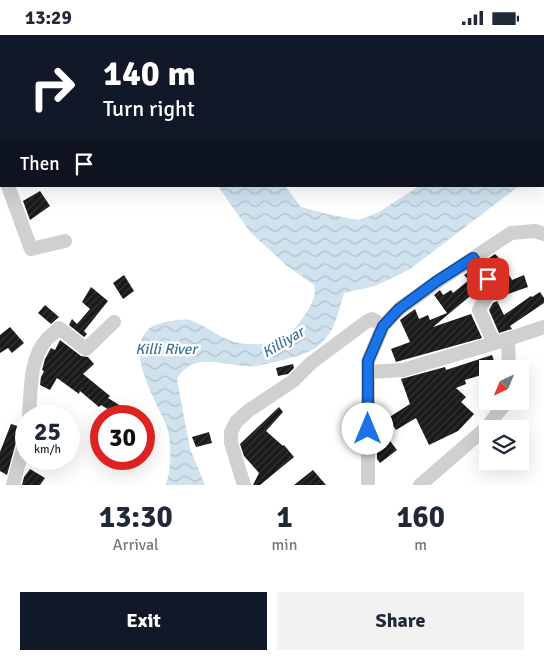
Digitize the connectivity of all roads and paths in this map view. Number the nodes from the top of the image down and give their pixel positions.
1 (8, 187) edge
2 (544, 234) edge
3 (65, 241) dead end
4 (473, 258) junction
5 (114, 322) dead end
6 (383, 326) junction
7 (544, 327) edge
8 (501, 341) junction
9 (506, 360) edge
10 (368, 372) junction
11 (30, 405) edge
12 (500, 410) edge
13 (17, 470) edge
14 (13, 485) edge
15 (244, 485) edge
16 (368, 485) edge
17 (420, 485) edge

1 - 3 street
2 - 4 street
4 - 6 street
4 - 8 street
5 - 11 street
6 - 10 street
6 - 15 street
7 - 8 street
8 - 9 street
8 - 10 street
10 - 16 street
12 - 17 street
13 - 14 street

